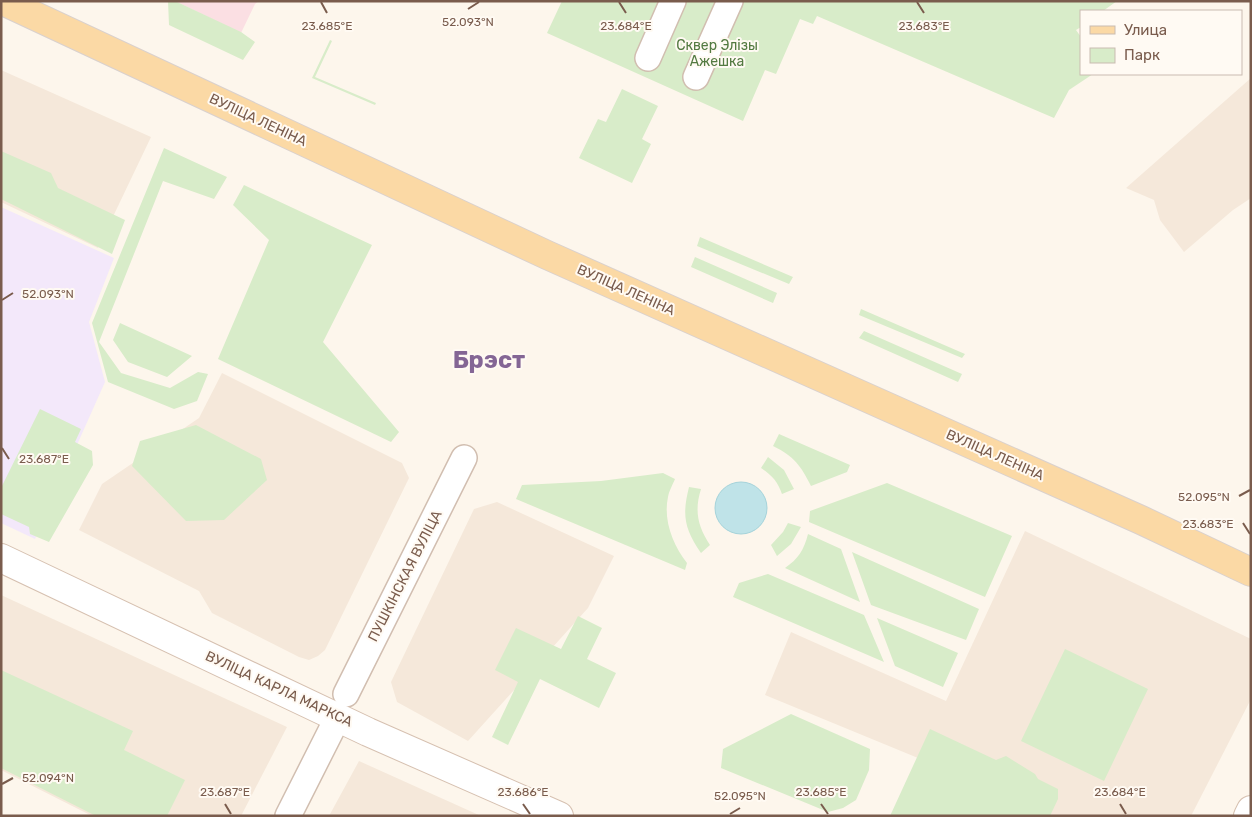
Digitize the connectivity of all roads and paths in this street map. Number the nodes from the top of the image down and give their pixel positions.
1 (3, 1) edge
2 (673, 1) edge
3 (730, 1) edge
4 (648, 58) dead end
5 (696, 77) dead end
6 (464, 458) dead end
7 (1, 558) edge
8 (1251, 572) edge
9 (342, 706) junction
10 (1251, 810) edge
11 (288, 816) edge
12 (559, 816) edge
13 (1248, 816) edge

1 - 8 main road, ВУЛІЦА ЛЕНІНА
2 - 4 street
3 - 5 street
6 - 9 street, ПУШКІНСКАЯ ВУЛІЦА
7 - 9 main road, ВУЛІЦА КАРЛА МАРКСА
9 - 11 street, ПУШКІНСКАЯ ВУЛІЦА
9 - 12 main road, ВУЛІЦА КАРЛА МАРКСА
10 - 13 main road

